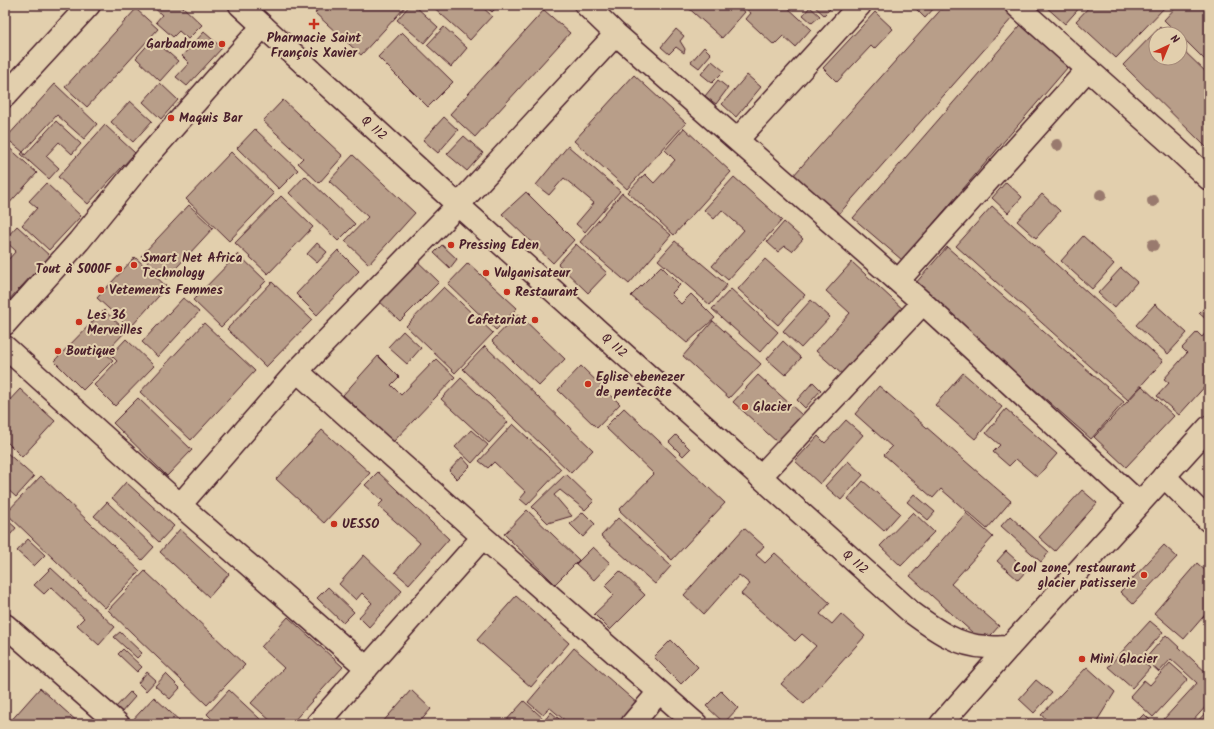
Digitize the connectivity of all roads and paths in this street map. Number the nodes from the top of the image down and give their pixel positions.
1 (89, 5) edge
2 (240, 5) edge
3 (586, 5) edge
4 (860, 5) edge
5 (1016, 5) edge
6 (263, 26) junction
7 (616, 34) junction
8 (1088, 69) junction
9 (5, 96) edge
10 (737, 140) junction
11 (1209, 179) edge
12 (458, 206) junction
13 (898, 281) junction
14 (923, 303) junction
15 (5, 324) edge
16 (5, 347) edge
17 (297, 371) junction
18 (1209, 427) edge
19 (1164, 476) junction
20 (760, 477) junction
21 (1139, 503) junction
22 (180, 505) junction
23 (1209, 521) edge
24 (483, 537) junction
25 (5, 625) edge
26 (1009, 647) junction
27 (367, 668) junction
28 (659, 692) junction
29 (118, 724) edge
30 (317, 724) edge
31 (632, 724) edge
32 (696, 724) edge
33 (942, 724) edge

1 - 9 street
2 - 6 street, Q 112
3 - 7 street
4 - 10 street
5 - 8 street
6 - 12 street, Q 112
6 - 15 street
7 - 10 street
7 - 12 street
8 - 11 street
8 - 13 street
10 - 13 street
12 - 17 street
12 - 20 street, Q 112
13 - 14 street
14 - 20 street
14 - 21 street
16 - 22 street
17 - 22 street
17 - 24 street
18 - 19 street
19 - 21 street
19 - 23 street
20 - 26 street, Q 112
21 - 26 street
22 - 27 street
24 - 27 street
24 - 28 street
25 - 29 street
26 - 33 street
27 - 30 street
28 - 31 street
28 - 32 street

